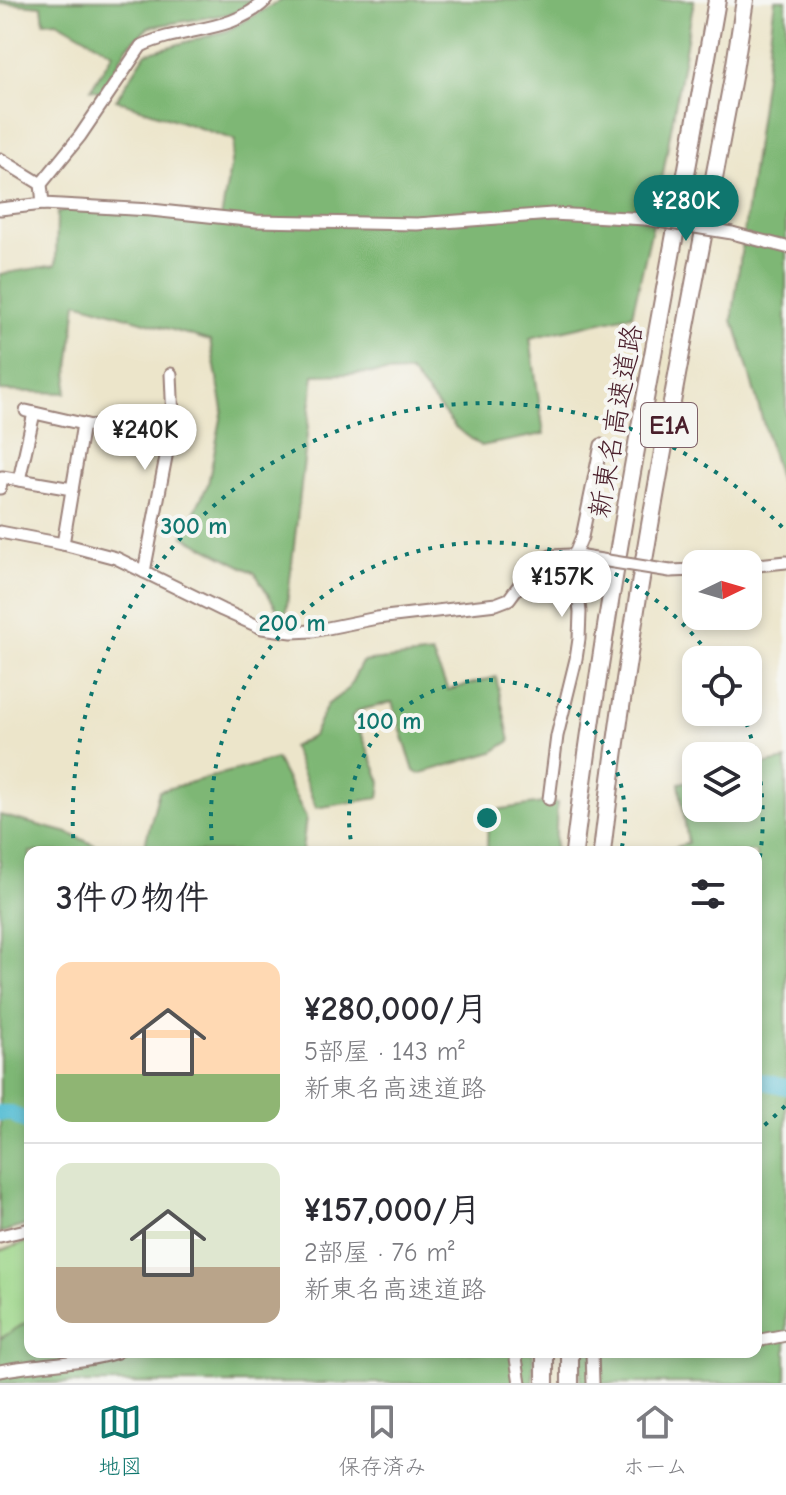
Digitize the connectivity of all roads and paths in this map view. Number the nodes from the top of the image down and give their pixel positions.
1 (266, 0) edge
2 (717, 0) edge
3 (745, 0) edge
4 (0, 159) edge
5 (41, 184) junction
6 (43, 204) junction
7 (0, 209) edge
8 (786, 247) edge
9 (171, 374) dead end
10 (83, 424) junction
11 (118, 432) dead end
12 (601, 445) dead end
13 (19, 480) junction
14 (0, 488) edge
15 (72, 489) junction
16 (0, 532) edge
17 (63, 544) junction
18 (578, 556) junction
19 (786, 562) edge
20 (762, 565) edge
21 (682, 571) edge
22 (144, 572) junction
23 (549, 799) dead end
24 (575, 846) edge
25 (603, 846) edge
26 (24, 1230) edge
27 (0, 1236) edge
28 (786, 1335) edge
29 (762, 1340) edge
30 (97, 1358) edge
31 (516, 1358) edge
32 (545, 1358) edge
33 (570, 1358) edge
34 (592, 1358) edge
35 (0, 1371) edge
36 (520, 1383) edge
37 (545, 1383) edge
38 (570, 1383) edge
39 (593, 1383) edge

1 - 5 street
2 - 24 highway, 新東名高速道路 / E1A
3 - 25 highway, 新東名高速道路 / E1A
4 - 5 street
5 - 6 street
6 - 7 street
6 - 8 street, bridge
9 - 22 street
10 - 11 street
10 - 13 street
10 - 15 street
12 - 18 street
13 - 14 street
13 - 15 street
15 - 17 street
16 - 17 street
17 - 22 street
18 - 21 street, bridge
18 - 22 street
18 - 23 street
19 - 20 street
26 - 27 street
28 - 29 street
30 - 35 street
31 - 36 street
32 - 37 highway
33 - 38 highway
34 - 39 street

